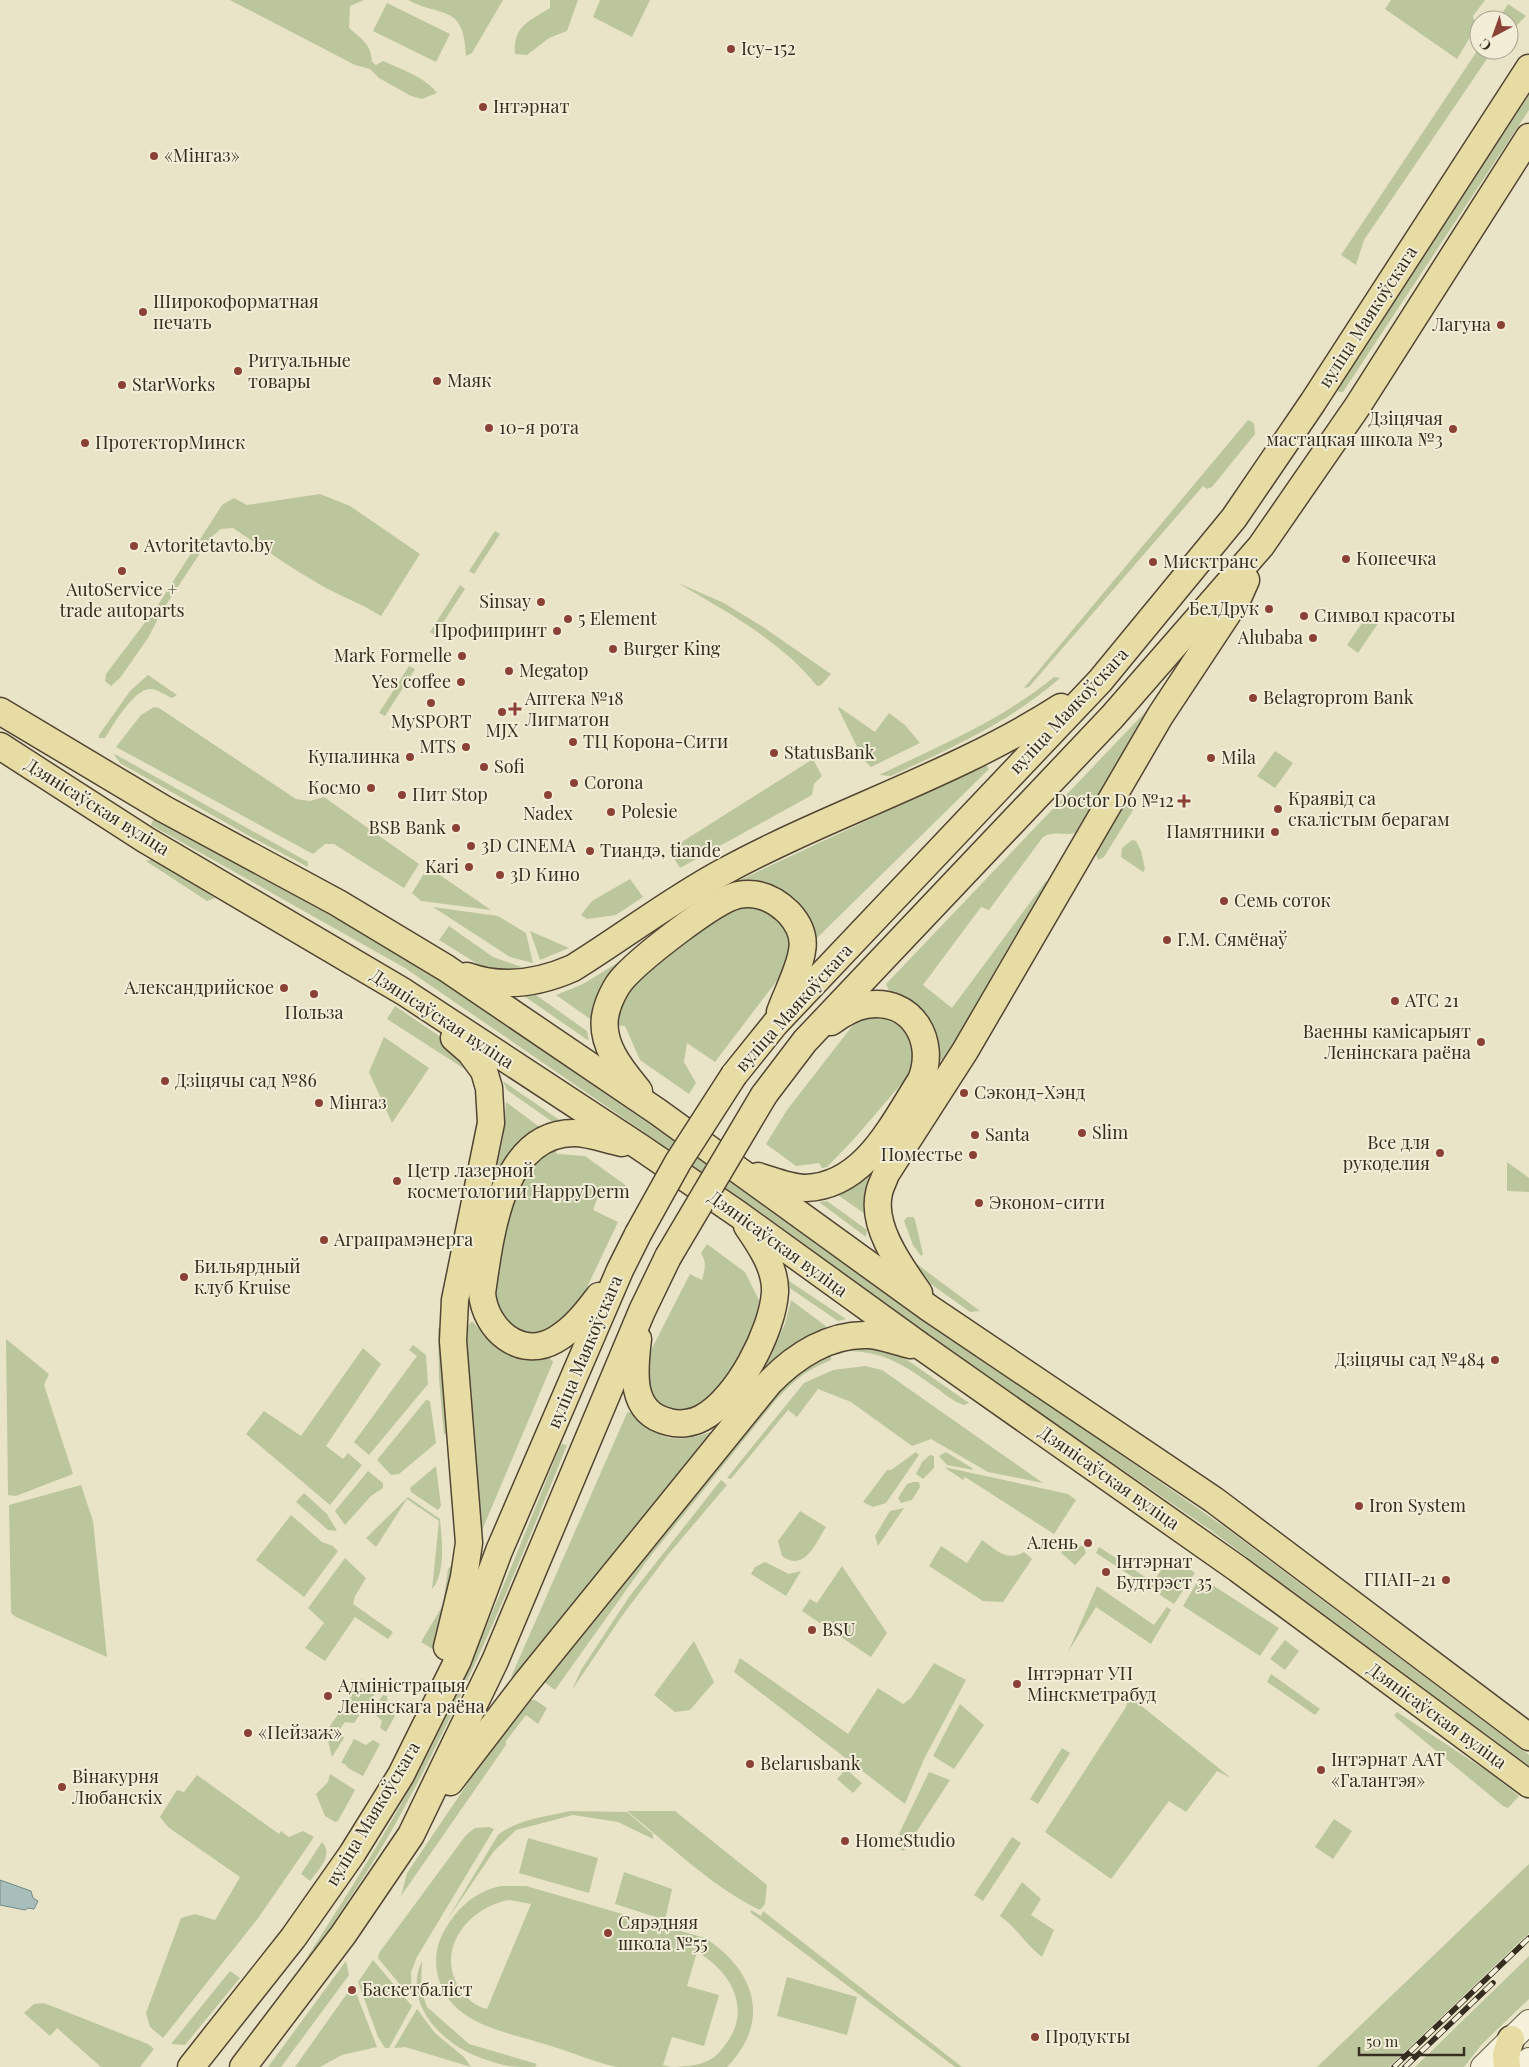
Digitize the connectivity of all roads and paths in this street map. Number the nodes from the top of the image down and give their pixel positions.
1 (1529, 68) edge
2 (1529, 137) edge
3 (1261, 546) junction
4 (1100, 682) junction
5 (0, 711) edge
6 (0, 746) edge
7 (446, 968) junction
8 (404, 992) junction
9 (775, 1024) junction
10 (805, 1041) junction
11 (658, 1112) junction
12 (640, 1148) junction
13 (736, 1168) junction
14 (738, 1214) junction
15 (620, 1270) junction
16 (929, 1308) junction
17 (642, 1311) junction
18 (922, 1347) junction
19 (1529, 1737) edge
20 (419, 1739) junction
21 (1529, 1784) edge
22 (410, 1835) junction
23 (239, 2007) junction
24 (269, 2031) junction
25 (1520, 2031) edge
26 (1529, 2060) edge
27 (190, 2067) edge
28 (242, 2067) edge
29 (1483, 2067) edge
30 (1507, 2067) edge
31 (1522, 2067) edge

1 - 4 main road, вуліца Маякоўскага
2 - 3 main road, вуліца Маякоўскага
3 - 10 main road, вуліца Маякоўскага
3 - 16 main road
4 - 7 main road
4 - 9 main road, вуліца Маякоўскага
5 - 7 main road, Дзянісаўская вуліца
6 - 8 main road, Дзянісаўская вуліца
7 - 11 main road, Дзянісаўская вуліца
8 - 12 main road, Дзянісаўская вуліца
8 - 20 main road
9 - 11 main road
9 - 15 main road, вуліца Маякоўскага, bridge
10 - 13 main road
10 - 17 main road, вуліца Маякоўскага, bridge
11 - 13 main road, Дзянісаўская вуліца
12 - 14 main road, Дзянісаўская вуліца
12 - 15 main road
13 - 16 main road, Дзянісаўская вуліца
14 - 17 main road
14 - 18 main road, Дзянісаўская вуліца
15 - 20 main road, вуліца Маякоўскага
16 - 19 main road, Дзянісаўская вуліца
17 - 22 main road, вуліца Маякоўскага
18 - 21 main road, Дзянісаўская вуліца
18 - 22 main road
20 - 23 main road, вуліца Маякоўскага
22 - 24 main road, вуліца Маякоўскага
23 - 24 main road
23 - 27 main road, вуліца Маякоўскага
24 - 28 main road, вуліца Маякоўскага
25 - 29 main road
25 - 30 main road
26 - 31 main road

